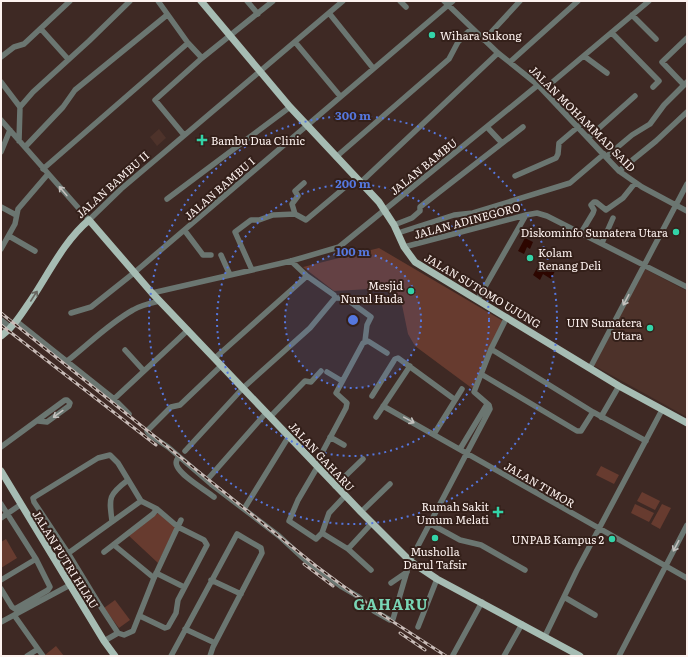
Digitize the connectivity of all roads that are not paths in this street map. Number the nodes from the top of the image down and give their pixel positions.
1 (130, 1) edge
2 (158, 1) edge
3 (201, 1) edge
4 (247, 1) edge
5 (273, 1) edge
6 (343, 1) edge
7 (400, 1) edge
8 (453, 1) edge
9 (520, 1) edge
10 (578, 1) edge
11 (649, 1) edge
12 (67, 2) edge
13 (446, 3) edge
14 (406, 7) dead end
15 (328, 13) junction
16 (258, 14) junction
17 (167, 15) junction
18 (632, 15) junction
19 (471, 29) junction
20 (41, 30) junction
21 (612, 33) junction
22 (232, 36) junction
23 (687, 38) edge
24 (656, 39) dead end
25 (484, 40) junction
26 (295, 42) junction
27 (188, 43) junction
28 (498, 53) junction
29 (1, 56) edge
30 (584, 56) junction
31 (204, 58) junction
32 (68, 59) junction
33 (510, 62) junction
34 (373, 68) junction
35 (261, 70) junction
36 (607, 73) dead end
37 (1, 82) edge
38 (686, 84) edge
39 (538, 85) junction
40 (653, 87) dead end
41 (543, 90) junction
42 (340, 96) junction
43 (635, 96) dead end
44 (20, 107) junction
45 (290, 107) junction
46 (687, 112) edge
47 (1, 120) edge
48 (307, 126) junction
49 (578, 126) junction
50 (487, 127) junction
51 (523, 127) dead end
52 (10, 130) junction
53 (184, 136) junction
54 (589, 137) junction
55 (19, 141) junction
56 (502, 143) junction
57 (25, 147) junction
58 (1, 152) edge
59 (605, 155) junction
60 (336, 157) junction
61 (43, 169) junction
62 (619, 171) junction
63 (48, 174) junction
64 (515, 176) dead end
65 (358, 181) junction
66 (304, 183) dead end
67 (635, 183) junction
68 (687, 184) edge
69 (167, 199) dead end
70 (676, 204) junction
71 (1, 207) edge
72 (385, 210) junction
73 (687, 210) edge
74 (296, 214) junction
75 (526, 214) junction
76 (16, 215) junction
77 (613, 218) dead end
78 (89, 220) junction
79 (394, 225) junction
80 (185, 231) junction
81 (398, 233) junction
82 (581, 233) junction
83 (9, 236) junction
84 (602, 243) junction
85 (404, 247) junction
86 (1, 249) edge
87 (35, 251) dead end
88 (211, 255) dead end
89 (221, 255) dead end
90 (294, 263) junction
91 (644, 266) junction
92 (252, 270) junction
93 (135, 272) junction
94 (230, 275) junction
95 (307, 276) junction
96 (687, 287) edge
97 (157, 298) junction
98 (334, 298) junction
99 (478, 299) junction
100 (71, 313) dead end
101 (507, 317) junction
102 (1, 320) edge
103 (16, 321) junction
104 (11, 328) junction
105 (188, 330) junction
106 (1, 336) edge
107 (365, 341) junction
108 (125, 350) dead end
109 (491, 350) junction
110 (387, 353) dead end
111 (215, 358) junction
112 (66, 362) junction
113 (222, 365) junction
114 (410, 366) junction
115 (590, 368) junction
116 (144, 371) junction
117 (480, 374) junction
118 (342, 381) junction
119 (619, 386) junction
120 (243, 388) junction
121 (462, 389) dead end
122 (372, 396) dead end
123 (114, 399) junction
124 (454, 399) junction
125 (383, 406) junction
126 (486, 406) dead end
127 (662, 410) junction
128 (593, 412) junction
129 (129, 414) dead end
130 (268, 415) junction
131 (376, 417) dead end
132 (601, 417) junction
133 (38, 421) junction
134 (687, 424) edge
135 (434, 434) junction
136 (289, 436) junction
137 (330, 437) junction
138 (646, 441) junction
139 (344, 445) dead end
140 (1, 447) edge
141 (460, 450) junction
142 (185, 451) dead end
143 (466, 453) junction
144 (178, 457) junction
145 (363, 460) dead end
146 (317, 465) junction
147 (1, 472) edge
148 (128, 480) junction
149 (207, 480) junction
150 (390, 484) dead end
151 (336, 486) junction
152 (345, 496) junction
153 (214, 497) dead end
154 (141, 501) junction
155 (1, 504) edge
156 (20, 505) junction
157 (157, 509) junction
158 (244, 509) junction
159 (361, 512) junction
160 (8, 513) junction
161 (1, 518) edge
162 (181, 520) dead end
163 (112, 521) junction
164 (429, 523) junction
165 (372, 524) junction
166 (687, 525) edge
167 (178, 527) junction
168 (600, 529) junction
169 (322, 533) junction
170 (114, 545) junction
171 (348, 549) junction
172 (68, 552) junction
173 (104, 552) dead end
174 (36, 560) junction
175 (410, 561) junction
176 (56, 562) junction
177 (666, 566) junction
178 (371, 570) dead end
179 (525, 570) dead end
180 (408, 572) junction
181 (155, 576) junction
182 (687, 578) edge
183 (437, 579) junction
184 (1, 580) edge
185 (212, 580) junction
186 (391, 582) dead end
187 (70, 585) junction
188 (184, 587) junction
189 (1, 589) edge
190 (242, 594) junction
191 (564, 597) junction
192 (482, 602) junction
193 (14, 615) junction
194 (595, 615) dead end
195 (140, 616) junction
196 (1, 622) edge
197 (522, 624) junction
198 (418, 627) dead end
199 (185, 629) junction
200 (118, 633) junction
201 (545, 636) junction
202 (104, 641) junction
203 (215, 643) junction
204 (38, 649) junction
205 (453, 655) edge
206 (27, 656) edge
207 (42, 656) edge
208 (115, 656) edge
209 (171, 656) edge
210 (210, 656) edge
211 (504, 656) edge
212 (580, 656) edge
213 (619, 656) edge

1 - 32 street
2 - 17 street
3 - 22 main road, JALAN SUTOMO UJUNG
4 - 16 street
5 - 16 street
6 - 15 street, JALAN BAMBU II
7 - 14 street
8 - 13 street, JALAN BAMBU I
9 - 25 street
10 - 33 street
11 - 18 street
12 - 20 street
13 - 19 street, JALAN MOHAMMAD SAID
13 - 34 street, JALAN BAMBU I
15 - 26 street, JALAN BAMBU II
15 - 34 street
16 - 22 street
17 - 27 street
17 - 57 street
18 - 21 street
18 - 24 street
19 - 25 street, JALAN MOHAMMAD SAID
19 - 60 street
20 - 29 street
20 - 32 street
21 - 30 street
21 - 40 street
22 - 31 street
22 - 35 main road, JALAN SUTOMO UJUNG
23 - 38 street
25 - 28 street, JALAN MOHAMMAD SAID
26 - 35 street, JALAN BAMBU II
26 - 42 street
27 - 31 street
27 - 61 street
28 - 33 street, JALAN MOHAMMAD SAID
28 - 65 street
30 - 36 street
30 - 41 street
31 - 53 street
32 - 44 street
33 - 39 street, JALAN MOHAMMAD SAID
34 - 42 street, JALAN BAMBU I
35 - 45 main road, JALAN SUTOMO UJUNG
35 - 53 street, JALAN BAMBU II
37 - 44 street
38 - 59 street
39 - 41 street, JALAN MOHAMMAD SAID
39 - 50 street, JALAN BAMBU
41 - 49 street, JALAN MOHAMMAD SAID
42 - 48 street, JALAN BAMBU I
43 - 54 street
44 - 55 street
45 - 48 main road, JALAN SUTOMO UJUNG
45 - 69 street
46 - 62 street
47 - 52 street
48 - 60 main road, JALAN SUTOMO UJUNG
48 - 80 street, JALAN BAMBU I
49 - 54 street, JALAN MOHAMMAD SAID
49 - 64 street
50 - 56 street
50 - 72 street, JALAN BAMBU
51 - 56 street
52 - 55 street
52 - 58 street
53 - 78 street, JALAN BAMBU II
54 - 59 street, JALAN MOHAMMAD SAID
55 - 57 street
56 - 79 street
57 - 61 street
59 - 62 street, JALAN MOHAMMAD SAID
59 - 81 street
60 - 65 main road, JALAN SUTOMO UJUNG
61 - 63 street
62 - 67 street, JALAN MOHAMMAD SAID
63 - 76 street
78 -> 63 street
65 - 72 main road, JALAN SUTOMO UJUNG
65 - 74 street
66 - 74 street
67 - 70 street, JALAN MOHAMMAD SAID
67 - 82 street
68 - 70 street
70 - 73 street, JALAN MOHAMMAD SAID
70 - 91 street
71 - 76 street
72 - 79 main road, JALAN SUTOMO UJUNG
72 - 90 street, JALAN BAMBU
74 - 92 street
75 - 82 street, JALAN ADINEGORO
75 - 85 street, JALAN ADINEGORO
75 - 99 street
76 - 83 street
77 - 84 street
78 - 93 main road, JALAN GAHARU
103 -> 78 main road, JALAN BAMBU II
79 - 81 main road, JALAN SUTOMO UJUNG
80 - 88 street
80 - 93 street, JALAN BAMBU I
81 - 85 main road, JALAN SUTOMO UJUNG
82 - 84 street, JALAN ADINEGORO
83 - 86 street
83 - 87 street
84 - 91 street, JALAN ADINEGORO
85 - 99 main road, JALAN SUTOMO UJUNG
89 - 94 street
90 - 92 street, JALAN BAMBU
90 - 95 street
91 - 96 street, JALAN ADINEGORO
91 -> 115 street
92 - 94 street, JALAN BAMBU
93 - 97 main road, JALAN GAHARU
93 - 100 street, JALAN BAMBU I
94 - 97 street, JALAN BAMBU
95 - 98 street
95 - 111 street
97 - 105 main road, JALAN GAHARU
97 - 112 street, JALAN BAMBU
98 - 107 street
98 - 120 street
99 - 101 main road, JALAN SUTOMO UJUNG
101 - 109 street
101 - 115 main road, JALAN SUTOMO UJUNG
102 - 104 street
103 - 104 main road, JALAN BAMBU II
103 - 112 street
104 - 106 main road, JALAN BAMBU II
105 - 111 main road, JALAN GAHARU
105 - 116 street
107 - 110 street
107 - 118 street
108 - 116 street
109 - 117 street
109 - 128 street
111 - 113 main road, JALAN GAHARU
112 - 123 street
113 - 120 main road, JALAN GAHARU
113 - 144 street
114 - 122 street
114 - 124 street
114 - 125 street
115 - 119 main road, JALAN SUTOMO UJUNG
116 - 123 street
117 - 128 street
117 - 143 street
118 - 130 street
118 - 137 street
119 - 127 main road, JALAN SUTOMO UJUNG
119 - 132 street
120 - 130 main road, JALAN GAHARU
120 - 142 street
121 - 124 street
123 - 129 street
124 - 135 street
125 - 131 street
125 -> 135 street, JALAN TIMOR
126 - 141 street
127 - 134 main road, JALAN SUTOMO UJUNG
127 - 138 street
128 - 132 street
130 - 136 main road, JALAN GAHARU
130 - 149 street
132 - 138 street
133 -> 133 street
133 - 140 street
135 - 141 street, JALAN TIMOR
136 - 146 main road, JALAN GAHARU
136 - 158 street
137 - 139 street
137 - 146 street
138 - 168 street
141 - 143 street, JALAN TIMOR
143 - 164 street
143 - 168 street, JALAN TIMOR
144 - 149 street
144 - 153 street
145 - 151 street
146 - 151 main road, JALAN GAHARU
146 - 169 street
147 - 156 main road, JALAN PUTRI HIJAU
148 - 154 street
148 - 163 street
148 - 172 street
149 - 158 street
150 - 159 street
151 - 152 main road, JALAN GAHARU
152 - 159 main road, JALAN GAHARU
152 - 169 street
154 - 157 street
154 - 163 street
155 - 160 street
156 - 160 street
156 - 176 main road, JALAN PUTRI HIJAU
157 - 167 street
157 - 170 street
158 - 180 street
159 - 165 main road, JALAN GAHARU
160 - 161 street
160 - 174 street
162 - 167 street
163 - 172 street
164 - 175 street
164 - 179 street
165 - 171 street
165 - 175 main road, JALAN GAHARU
166 -> 177 street
167 - 181 street
167 - 188 street
168 - 177 street, JALAN TIMOR
168 - 191 street
169 - 171 street
170 - 173 street
170 - 181 street
171 - 178 street
172 - 176 street
172 - 200 street
174 - 184 street
174 - 189 street
175 - 180 street
175 - 183 main road, JALAN GAHARU
176 - 187 main road, JALAN PUTRI HIJAU
177 - 182 street, JALAN TIMOR
177 - 213 street
180 - 186 street
181 - 188 street
181 - 195 street
183 - 192 main road, JALAN GAHARU
183 - 198 street
185 - 190 street
185 - 190 street
185 - 199 street
187 - 193 street
187 - 202 main road, JALAN PUTRI HIJAU
188 - 195 street
190 - 203 street
191 - 194 street
191 - 201 street
192 - 197 main road, JALAN GAHARU
192 - 205 street
193 - 196 street
193 - 204 street
195 - 200 street
197 - 201 main road, JALAN GAHARU
197 - 211 street
199 - 203 street
199 - 209 street
200 - 202 street
201 - 212 main road, JALAN GAHARU
202 - 208 main road, JALAN PUTRI HIJAU
203 - 210 street
204 - 206 street
204 - 207 street

